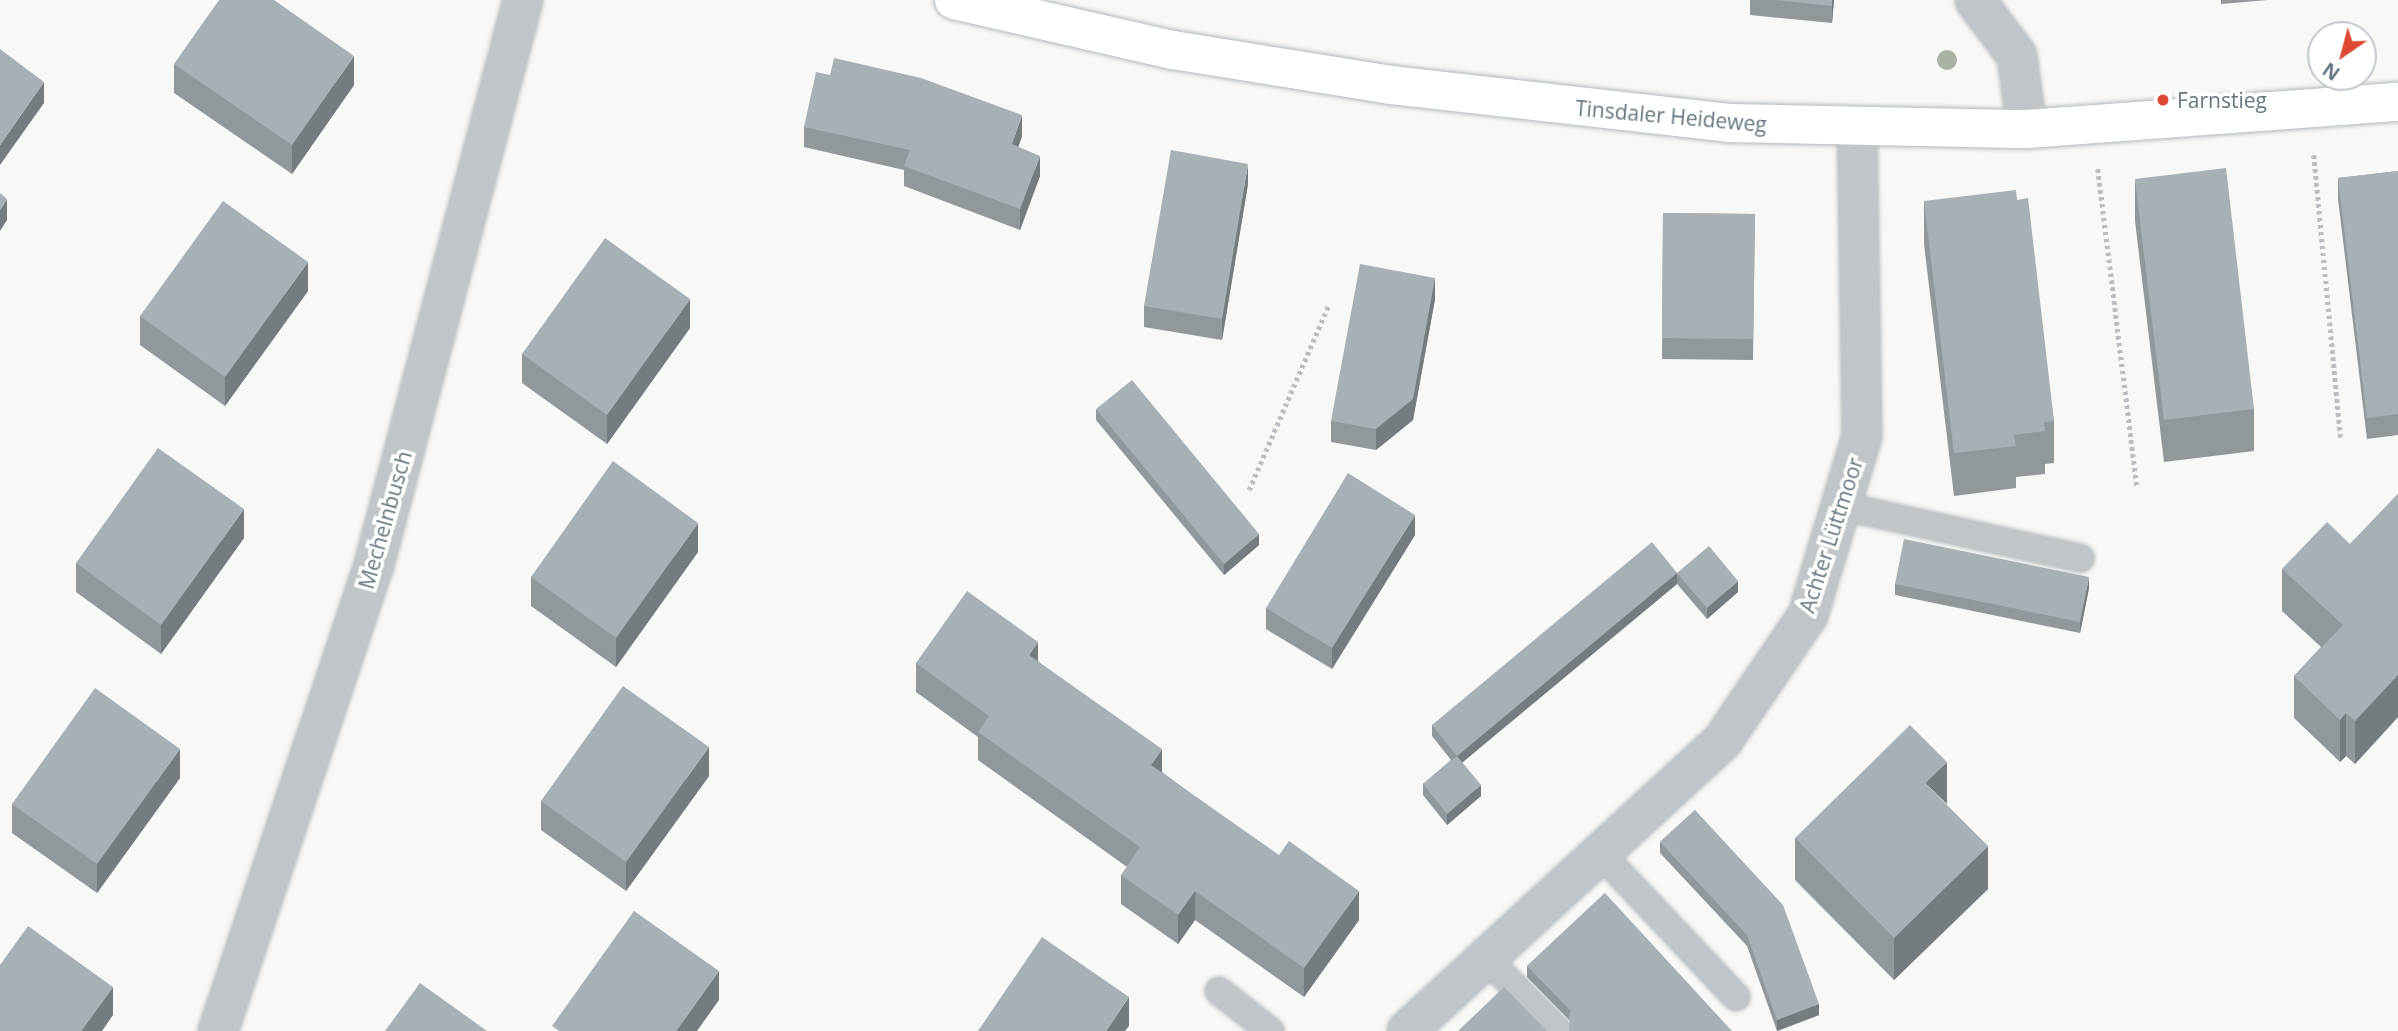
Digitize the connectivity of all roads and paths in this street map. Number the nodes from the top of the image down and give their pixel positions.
1 (523, 0) edge
2 (954, 0) edge
3 (1975, 0) edge
4 (2398, 102) edge
5 (2310, 111) junction
6 (2092, 125) junction
7 (1857, 128) junction
8 (2027, 129) junction
9 (1329, 304) dead end
10 (2342, 440) dead end
11 (2137, 488) dead end
12 (1249, 490) dead end
13 (1841, 506) junction
14 (2080, 558) dead end
15 (1600, 853) junction
16 (1486, 958) junction
17 (1219, 991) dead end
18 (1736, 997) dead end
19 (218, 1031) edge
20 (1270, 1031) edge
21 (1408, 1031) edge
22 (1558, 1031) edge

1 - 19 street, Mechelnbusch
2 - 7 street, Tinsdaler Heideweg
3 - 8 street
4 - 5 street, Tinsdaler Heideweg
5 - 6 street, Tinsdaler Heideweg
5 - 10 path
6 - 8 street, Tinsdaler Heideweg
6 - 11 path
7 - 8 street, Tinsdaler Heideweg
7 - 13 street, Achter Lüttmoor
9 - 12 path
13 - 14 lane
13 - 15 street, Achter Lüttmoor
15 - 16 street, Achter Lüttmoor
15 - 18 lane
16 - 21 street, Achter Lüttmoor
16 - 22 lane
17 - 20 lane

